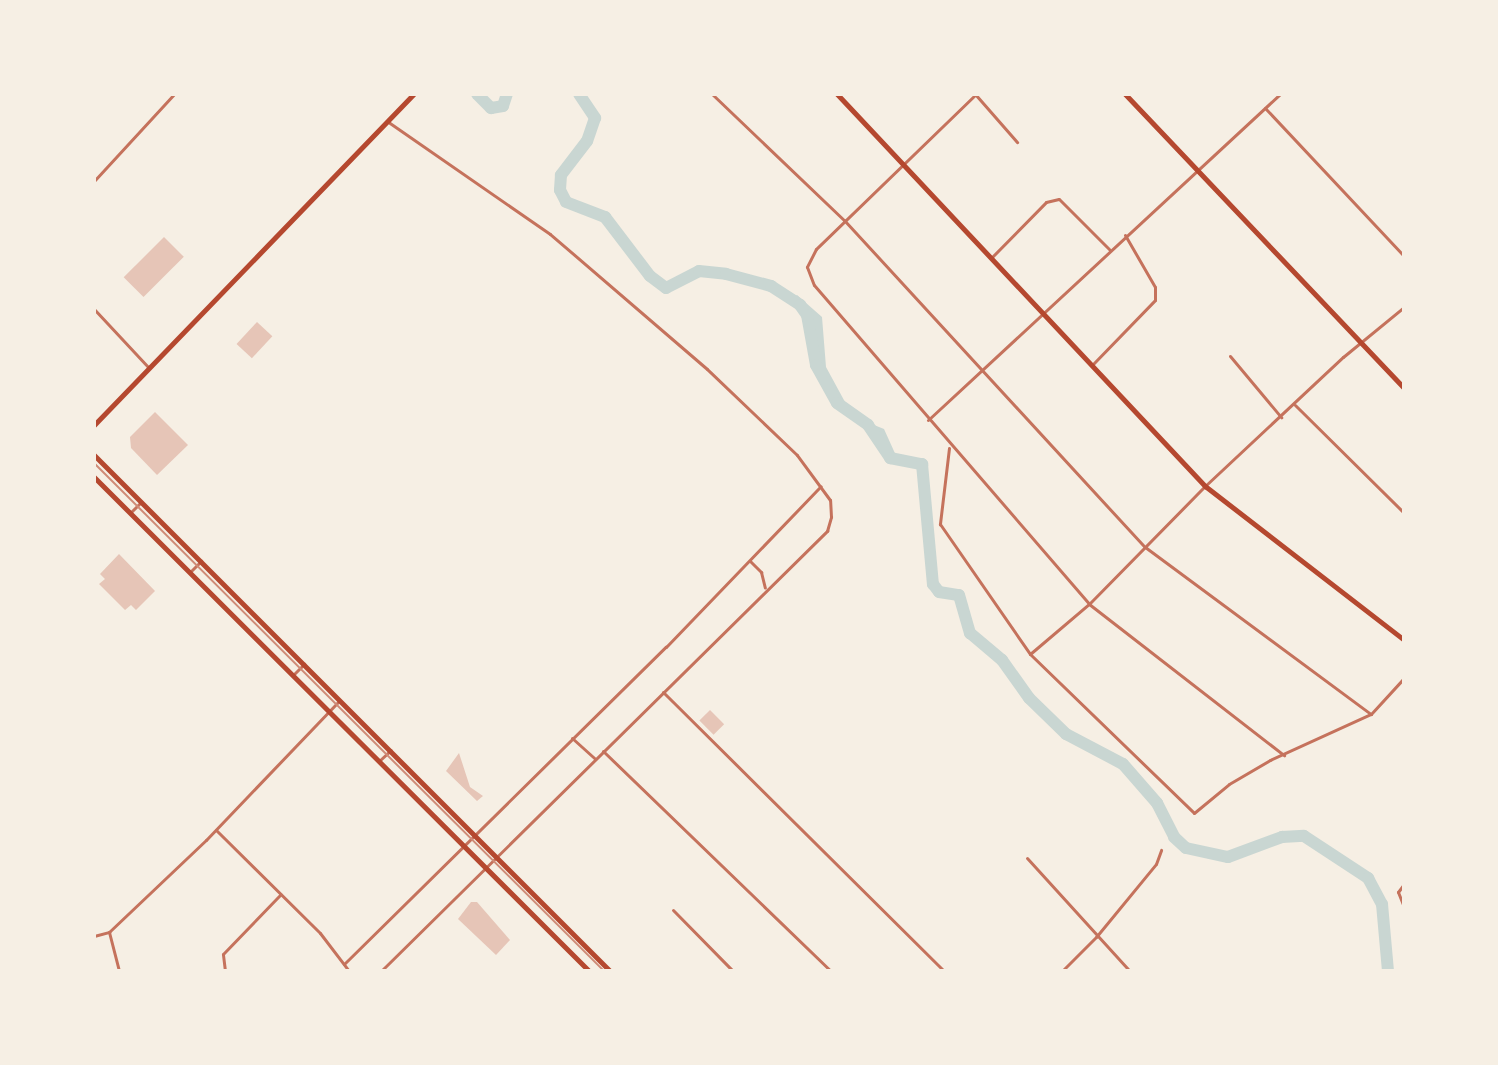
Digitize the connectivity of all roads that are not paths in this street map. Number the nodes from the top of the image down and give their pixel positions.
1 (174, 94) edge
2 (414, 94) edge
3 (713, 94) edge
4 (837, 94) edge
5 (976, 94) edge
6 (1280, 94) edge
7 (1127, 95) edge
8 (1265, 108) junction
9 (387, 121) junction
10 (1017, 142) dead end
11 (903, 162) junction
12 (1199, 172) junction
13 (94, 181) edge
14 (844, 220) junction
15 (1125, 235) junction
16 (1109, 249) junction
17 (1404, 256) edge
18 (992, 257) junction
19 (1404, 307) edge
20 (94, 309) edge
21 (1043, 310) junction
22 (1363, 343) junction
23 (1230, 356) dead end
24 (1093, 364) junction
25 (982, 367) junction
26 (149, 368) junction
27 (1404, 388) edge
28 (1295, 405) junction
29 (1281, 417) junction
30 (926, 421) junction
31 (94, 425) edge
32 (949, 446) junction
33 (94, 455) edge
34 (94, 477) edge
35 (821, 486) junction
36 (1205, 486) junction
37 (141, 502) junction
38 (130, 513) junction
39 (1404, 513) edge
40 (1145, 547) junction
41 (201, 561) junction
42 (750, 561) junction
43 (190, 572) junction
44 (765, 588) junction
45 (1089, 604) junction
46 (1404, 640) edge
47 (1030, 654) junction
48 (304, 664) junction
49 (292, 675) junction
50 (1404, 678) edge
51 (663, 692) junction
52 (340, 700) junction
53 (329, 712) junction
54 (1371, 714) junction
55 (572, 738) junction
56 (391, 750) junction
57 (603, 751) junction
58 (1284, 755) junction
59 (595, 759) junction
60 (379, 761) junction
61 (216, 830) junction
62 (474, 832) junction
63 (463, 844) junction
64 (1161, 850) dead end
65 (497, 856) junction
66 (1027, 858) dead end
67 (486, 867) junction
68 (1404, 884) edge
69 (281, 894) junction
70 (1404, 907) edge
71 (673, 910) dead end
72 (109, 932) junction
73 (94, 936) edge
74 (1096, 937) junction
75 (344, 964) junction
76 (119, 971) edge
77 (225, 971) edge
78 (349, 971) edge
79 (381, 971) edge
80 (589, 971) edge
81 (610, 971) edge
82 (733, 971) edge
83 (831, 971) edge
84 (944, 971) edge
85 (1062, 971) edge
86 (1130, 971) edge

1 - 13 street
2 - 9 main road
3 - 14 street
4 - 11 main road
5 - 10 street
5 - 11 street
6 - 8 street
7 - 12 main road
8 - 12 street
8 - 17 street
9 - 26 main road
9 - 35 street
11 - 14 street
11 - 18 main road
12 - 15 street
12 - 22 main road
14 - 25 street
14 - 30 street
15 - 16 street
15 - 24 street
16 - 18 street
16 - 21 street
18 - 21 main road
19 - 22 street
20 - 26 street
21 - 24 main road
21 - 25 street
22 - 27 main road
22 - 28 street
23 - 29 street
24 - 36 main road
25 - 30 street
25 - 40 street
26 - 31 main road
28 - 29 street
28 - 39 street
29 - 36 street
30 - 32 street
32 - 45 street
32 - 47 street
33 - 37 main road
34 - 38 main road
35 - 42 street
35 - 44 street
36 - 40 street
36 - 46 main road
37 - 38 street
37 - 41 main road
38 - 43 main road
40 - 45 street
40 - 54 street
41 - 43 street
41 - 48 main road
42 - 44 street
42 - 55 street
43 - 49 main road
44 - 51 street
45 - 47 street
45 - 58 street
47 - 58 street
48 - 49 street
48 - 52 main road
49 - 53 main road
50 - 54 street
51 - 57 street
51 - 84 street
52 - 53 street
52 - 56 main road
53 - 60 main road
53 - 61 street
54 - 58 street
55 - 59 street
55 - 62 street
56 - 60 street
56 - 62 main road
57 - 59 street
57 - 83 street
59 - 65 street
60 - 63 main road
61 - 69 street
61 - 72 street
62 - 63 street
62 - 65 main road
63 - 67 main road
63 - 75 street
64 - 74 street
65 - 67 street
65 - 81 main road
66 - 74 street
67 - 79 street
67 - 80 main road
68 - 70 street
69 - 75 street
69 - 77 street
71 - 82 street
72 - 73 street
72 - 76 street
74 - 85 street
74 - 86 street
75 - 78 street

